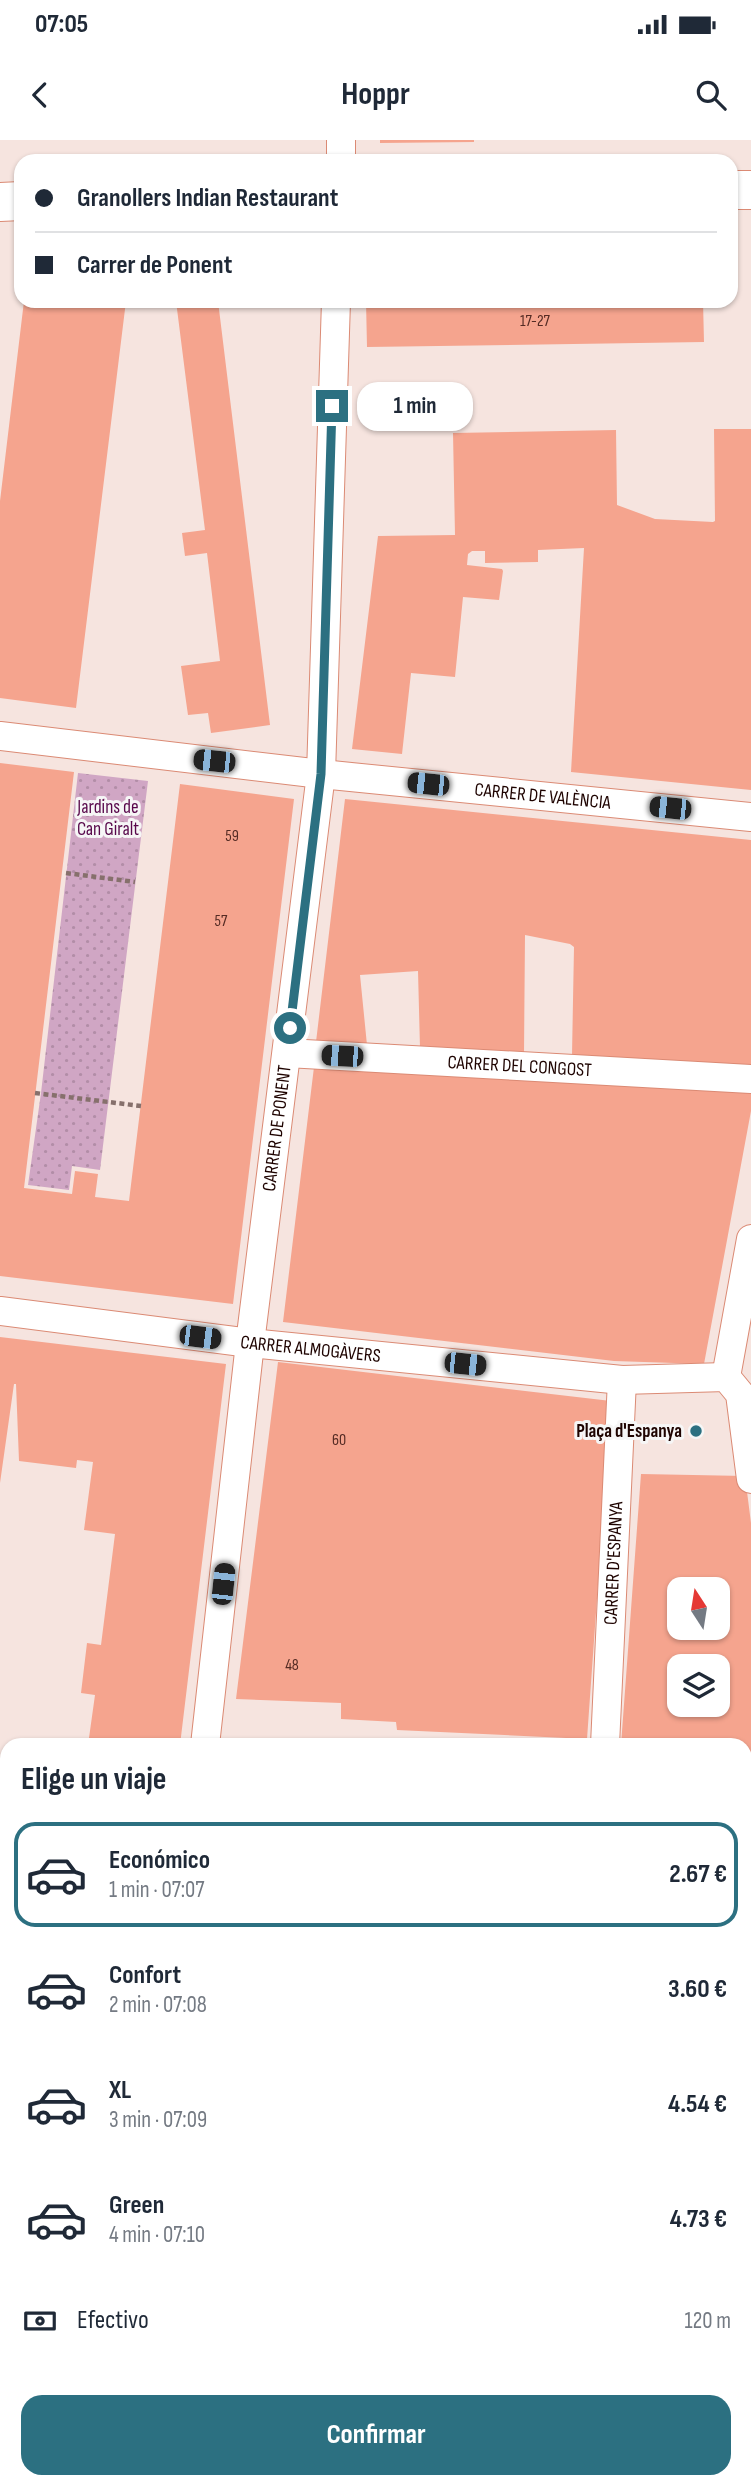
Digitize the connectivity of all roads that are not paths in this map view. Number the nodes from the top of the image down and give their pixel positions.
1 (336, 308) edge
2 (0, 736) edge
3 (321, 774) junction
4 (751, 817) edge
5 (287, 1053) junction
6 (751, 1079) edge
7 (751, 1239) edge
8 (0, 1311) edge
9 (250, 1343) junction
10 (726, 1377) junction
11 (622, 1380) junction
12 (751, 1477) edge
13 (206, 1738) edge
14 (605, 1738) edge

1 - 3 street, CARRER DE PONENT
2 - 3 street, CARRER DE VALÈNCIA
3 - 4 street, CARRER DE VALÈNCIA
3 - 5 street, CARRER DE PONENT
5 - 6 street, CARRER DEL CONGOST
5 - 9 street, CARRER DE PONENT
7 - 10 street
8 - 9 street, CARRER ALMOGÀVERS
9 - 11 street, CARRER ALMOGÀVERS
9 - 13 street, CARRER DE PONENT
10 - 11 street
10 - 12 street
11 - 14 street, CARRER D'ESPANYA

